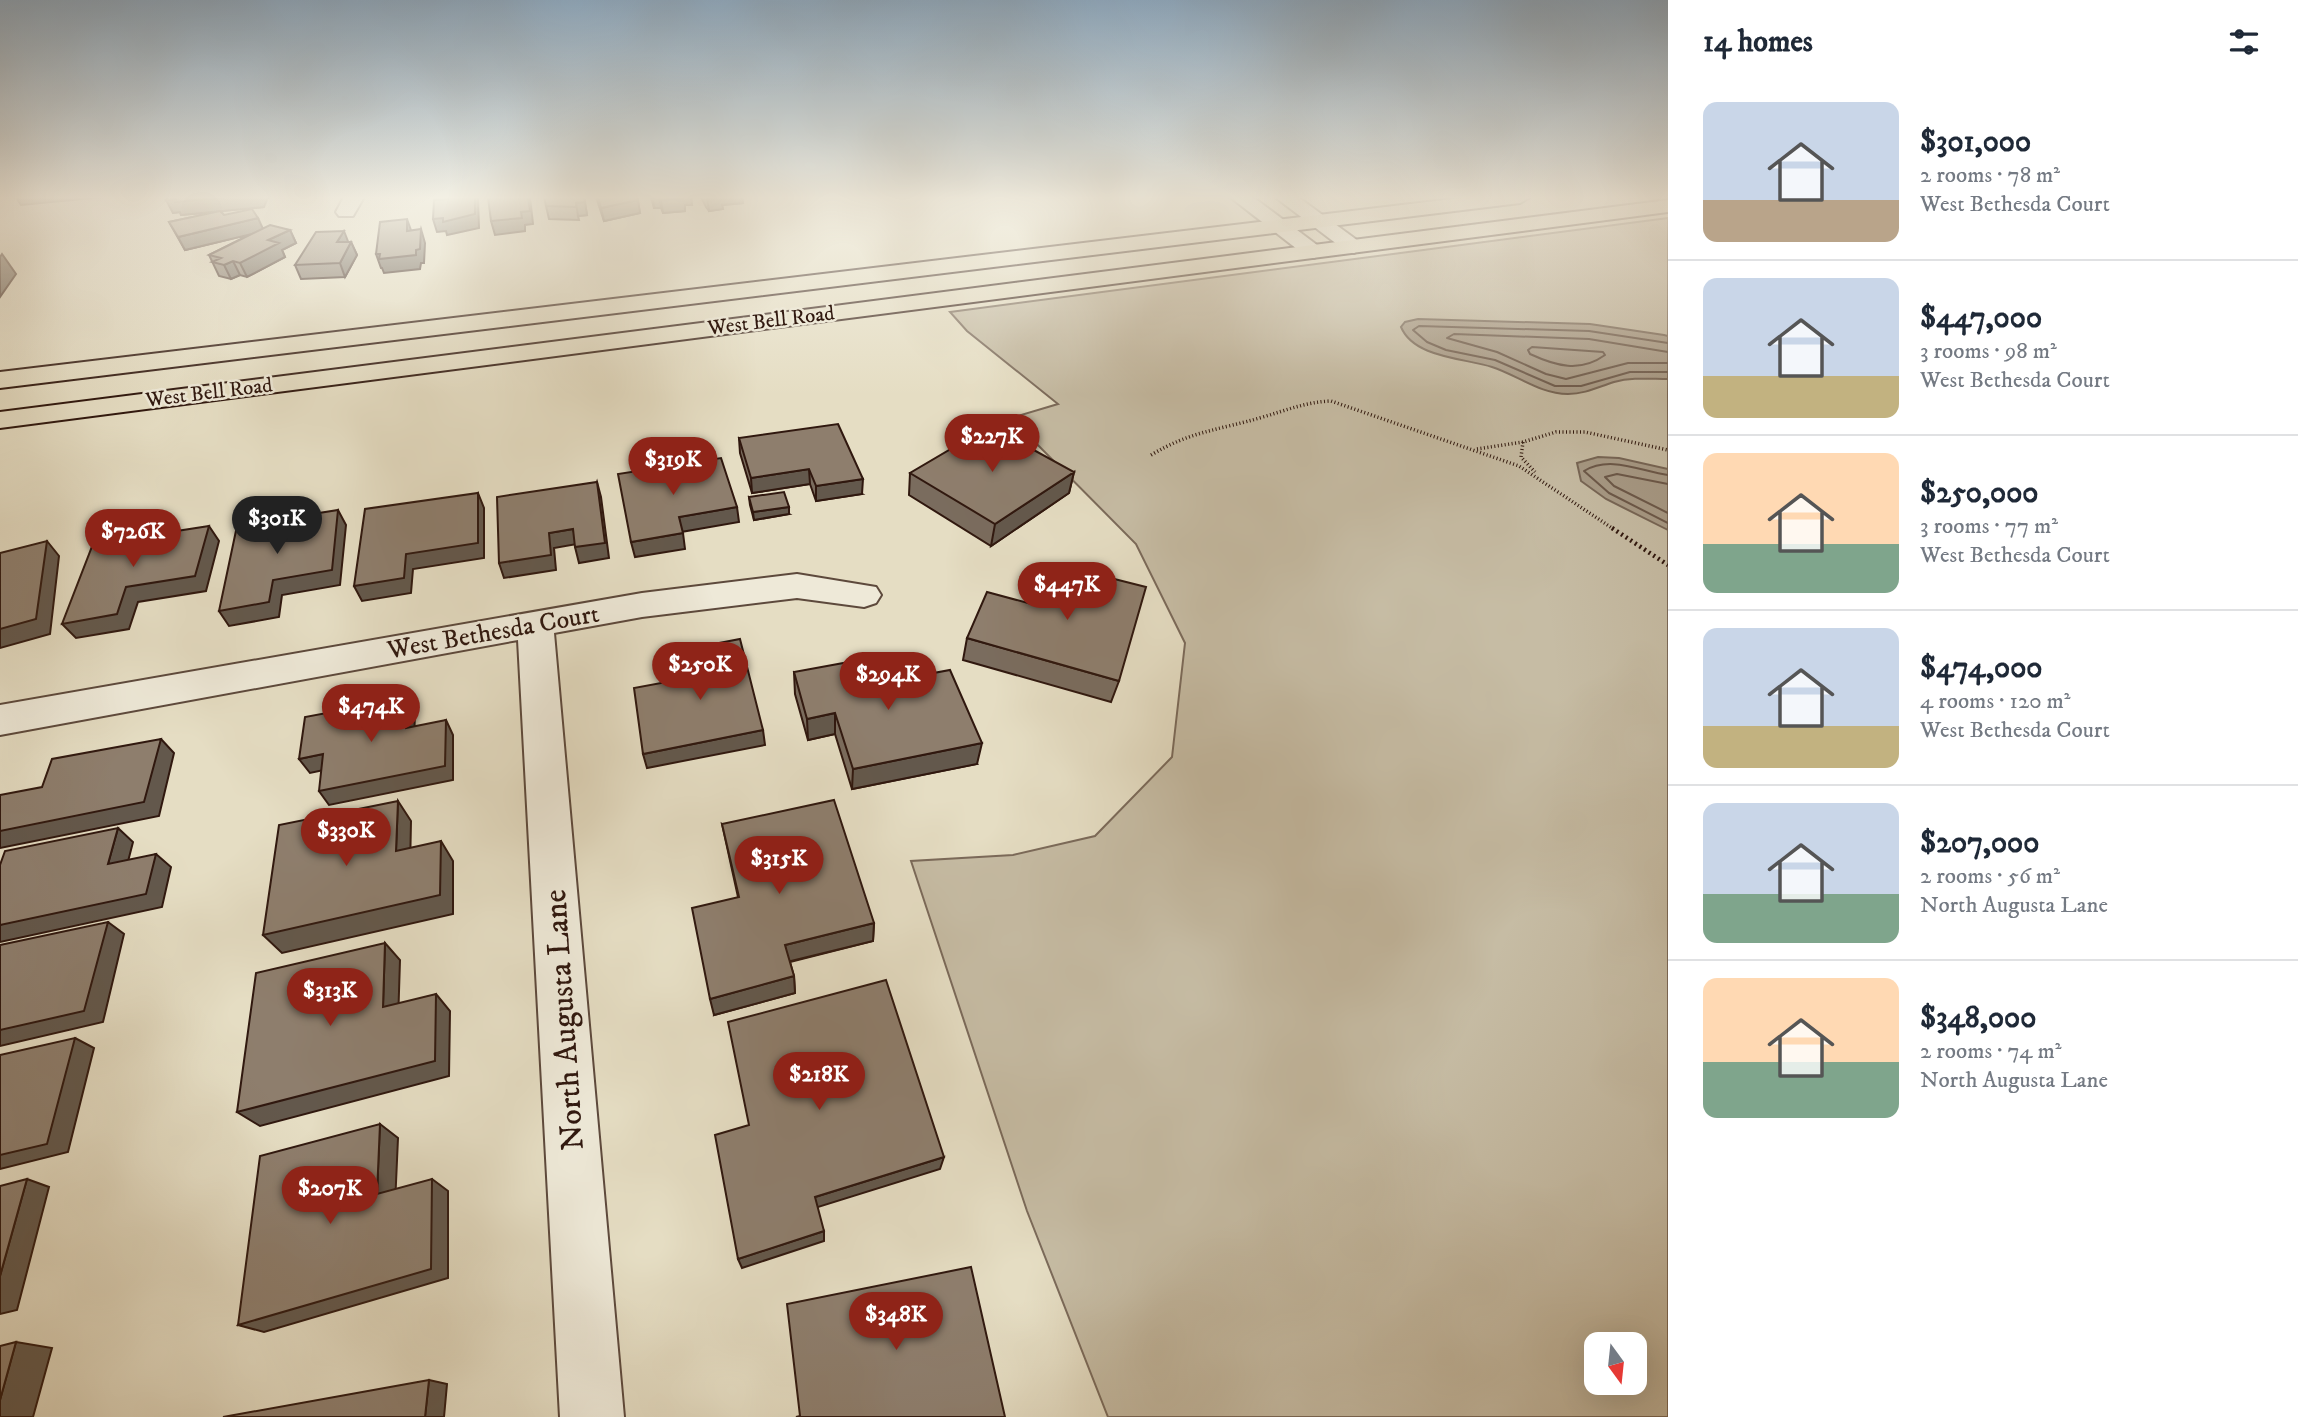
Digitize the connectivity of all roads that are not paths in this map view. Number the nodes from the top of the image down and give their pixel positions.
1 (971, 263) edge
2 (1220, 263) edge
3 (0, 380) edge
4 (0, 420) edge
5 (864, 595) dead end
6 (535, 624) junction
7 (0, 720) edge
8 (592, 1417) edge

1 - 3 main road, West Bell Road
2 - 4 main road, West Bell Road
5 - 6 street, West Bethesda Court
6 - 7 street, West Bethesda Court
6 - 8 street, North Augusta Lane

